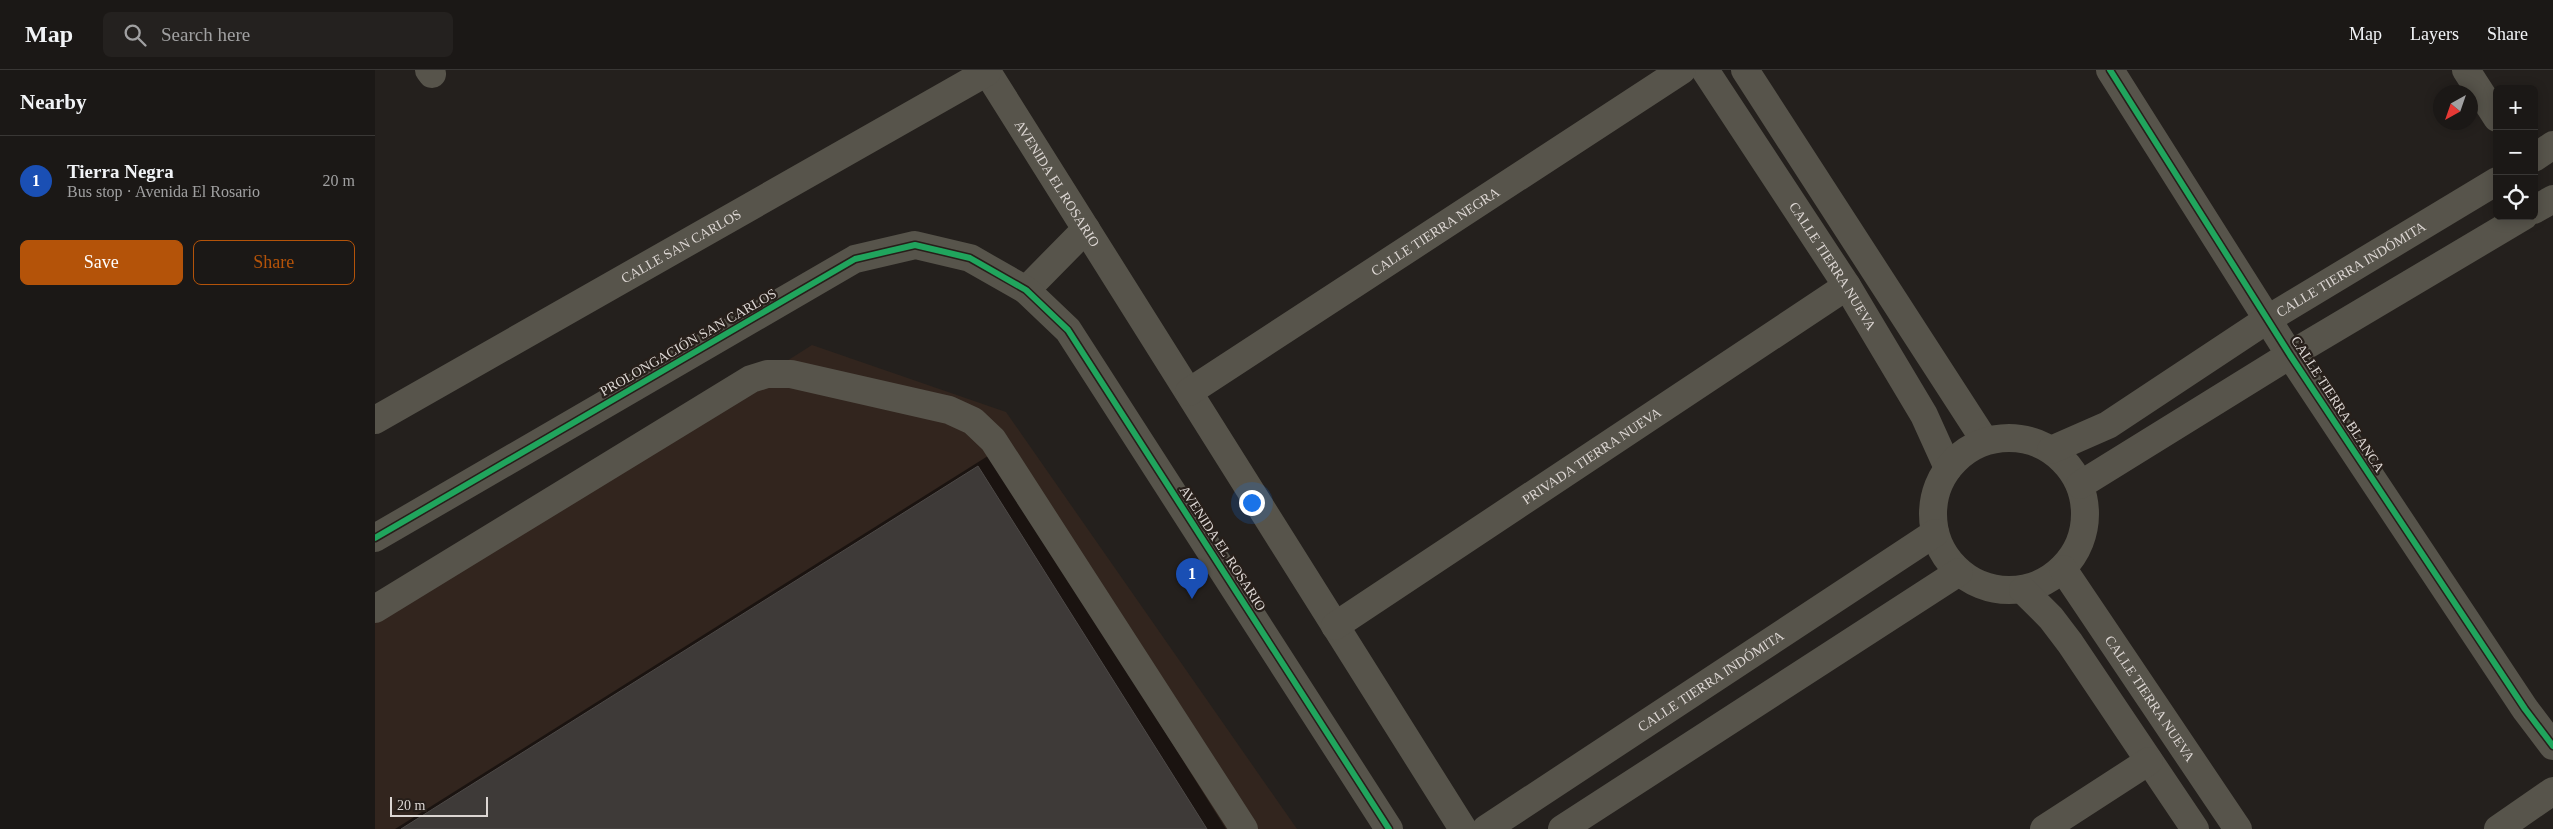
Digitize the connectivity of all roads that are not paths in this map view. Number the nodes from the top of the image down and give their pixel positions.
1 (1682, 70) edge
2 (1705, 70) edge
3 (1745, 70) edge
4 (2110, 70) edge
5 (2466, 70) edge
6 (986, 71) edge
7 (2493, 112) edge
8 (2553, 145) edge
9 (2538, 155) edge
10 (2493, 183) edge
11 (2553, 199) edge
12 (2538, 208) edge
13 (2517, 220) edge
14 (1086, 229) junction
15 (1847, 286) junction
16 (1026, 290) junction
17 (2268, 319) junction
18 (2290, 355) junction
19 (1189, 392) junction
20 (375, 420) edge
21 (1985, 441) junction
22 (2051, 450) junction
23 (1948, 468) junction
24 (2080, 485) junction
25 (1935, 533) junction
26 (375, 538) edge
27 (2063, 569) junction
28 (1959, 572) junction
29 (2023, 590) junction
30 (375, 609) edge
31 (1335, 626) junction
32 (2553, 746) edge
33 (2149, 761) junction
34 (2553, 772) edge
35 (2546, 795) edge
36 (1244, 829) edge
37 (1389, 829) edge
38 (1463, 829) edge
39 (1486, 829) edge
40 (1562, 829) edge
41 (2044, 829) edge
42 (2195, 829) edge
43 (2238, 829) edge
44 (2498, 829) edge

1 - 19 street, CALLE TIERRA NEGRA
2 - 15 street, CALLE TIERRA NUEVA
3 - 21 street
4 - 17 street, CALLE TIERRA BLANCA
5 - 7 street
6 - 14 street, AVENIDA EL ROSARIO
6 - 20 street, CALLE SAN CARLOS
8 - 9 street
10 - 17 street, CALLE TIERRA INDÓMITA
11 - 12 street
13 - 18 street
14 - 16 street
14 - 19 street, AVENIDA EL ROSARIO
15 - 23 street, CALLE TIERRA NUEVA
15 - 31 street, PRIVADA TIERRA NUEVA
16 - 26 street, PROLONGACIÓN SAN CARLOS
16 - 37 street, AVENIDA EL ROSARIO
17 - 18 street, CALLE TIERRA BLANCA
17 - 22 street, CALLE TIERRA INDÓMITA
18 - 24 street
18 - 32 street, CALLE TIERRA BLANCA
19 - 31 street, AVENIDA EL ROSARIO
21 - 22 street
21 - 23 street
22 - 24 street
23 - 25 street
24 - 27 street
25 - 28 street
25 - 39 street, CALLE TIERRA INDÓMITA
27 - 29 street
27 - 43 street, CALLE TIERRA NUEVA
28 - 29 street
28 - 40 street
29 - 33 street
30 - 36 street
31 - 38 street, AVENIDA EL ROSARIO
33 - 41 street
33 - 42 street
34 - 35 street
35 - 44 street

